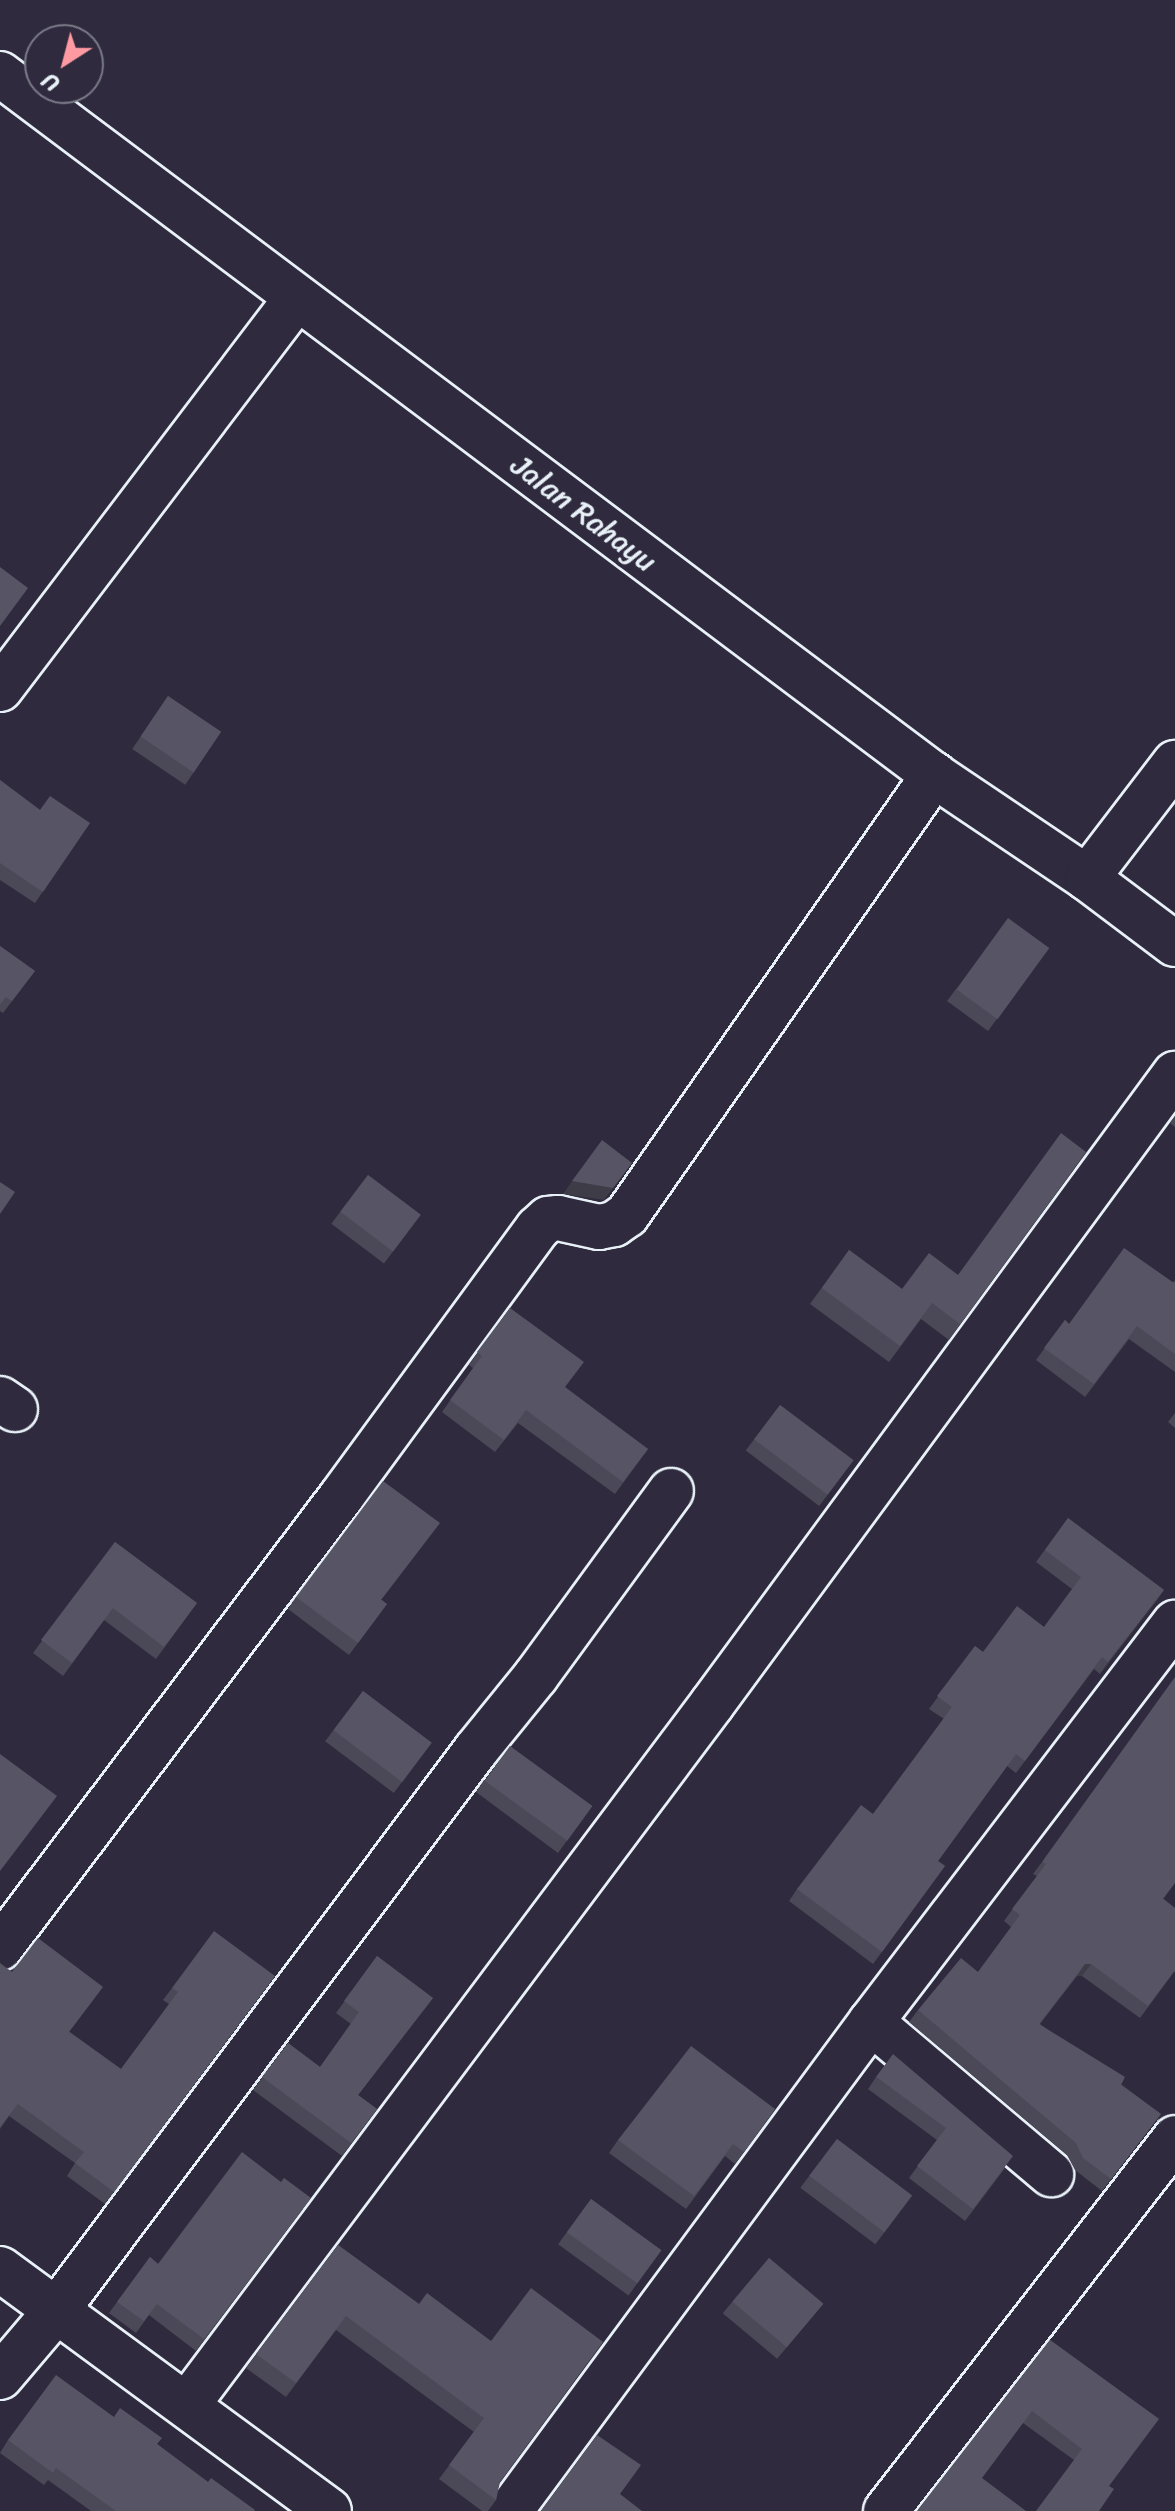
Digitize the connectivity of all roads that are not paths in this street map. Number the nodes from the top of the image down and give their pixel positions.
1 (0, 74) edge
2 (297, 298) junction
3 (0, 689) edge
4 (1175, 763) edge
5 (934, 775) junction
6 (1087, 878) junction
7 (1175, 944) edge
8 (1175, 1074) edge
9 (671, 1491) dead end
10 (1175, 1623) edge
11 (0, 1948) edge
12 (871, 2022) junction
13 (1175, 2138) edge
14 (1051, 2174) dead end
15 (0, 2269) edge
16 (56, 2311) junction
17 (0, 2377) edge
18 (187, 2405) junction
19 (329, 2511) edge
20 (510, 2511) edge
21 (886, 2511) edge

1 - 2 street, Jalan Rahayu
2 - 3 street
2 - 5 street, Jalan Rahayu
4 - 6 street
5 - 6 street, Jalan Rahayu
5 - 11 street
6 - 7 street, Jalan Rahayu
8 - 18 street
9 - 16 street
10 - 12 street
12 - 14 street
12 - 20 street
13 - 21 street
15 - 16 street
16 - 17 street
16 - 18 street
18 - 19 street

